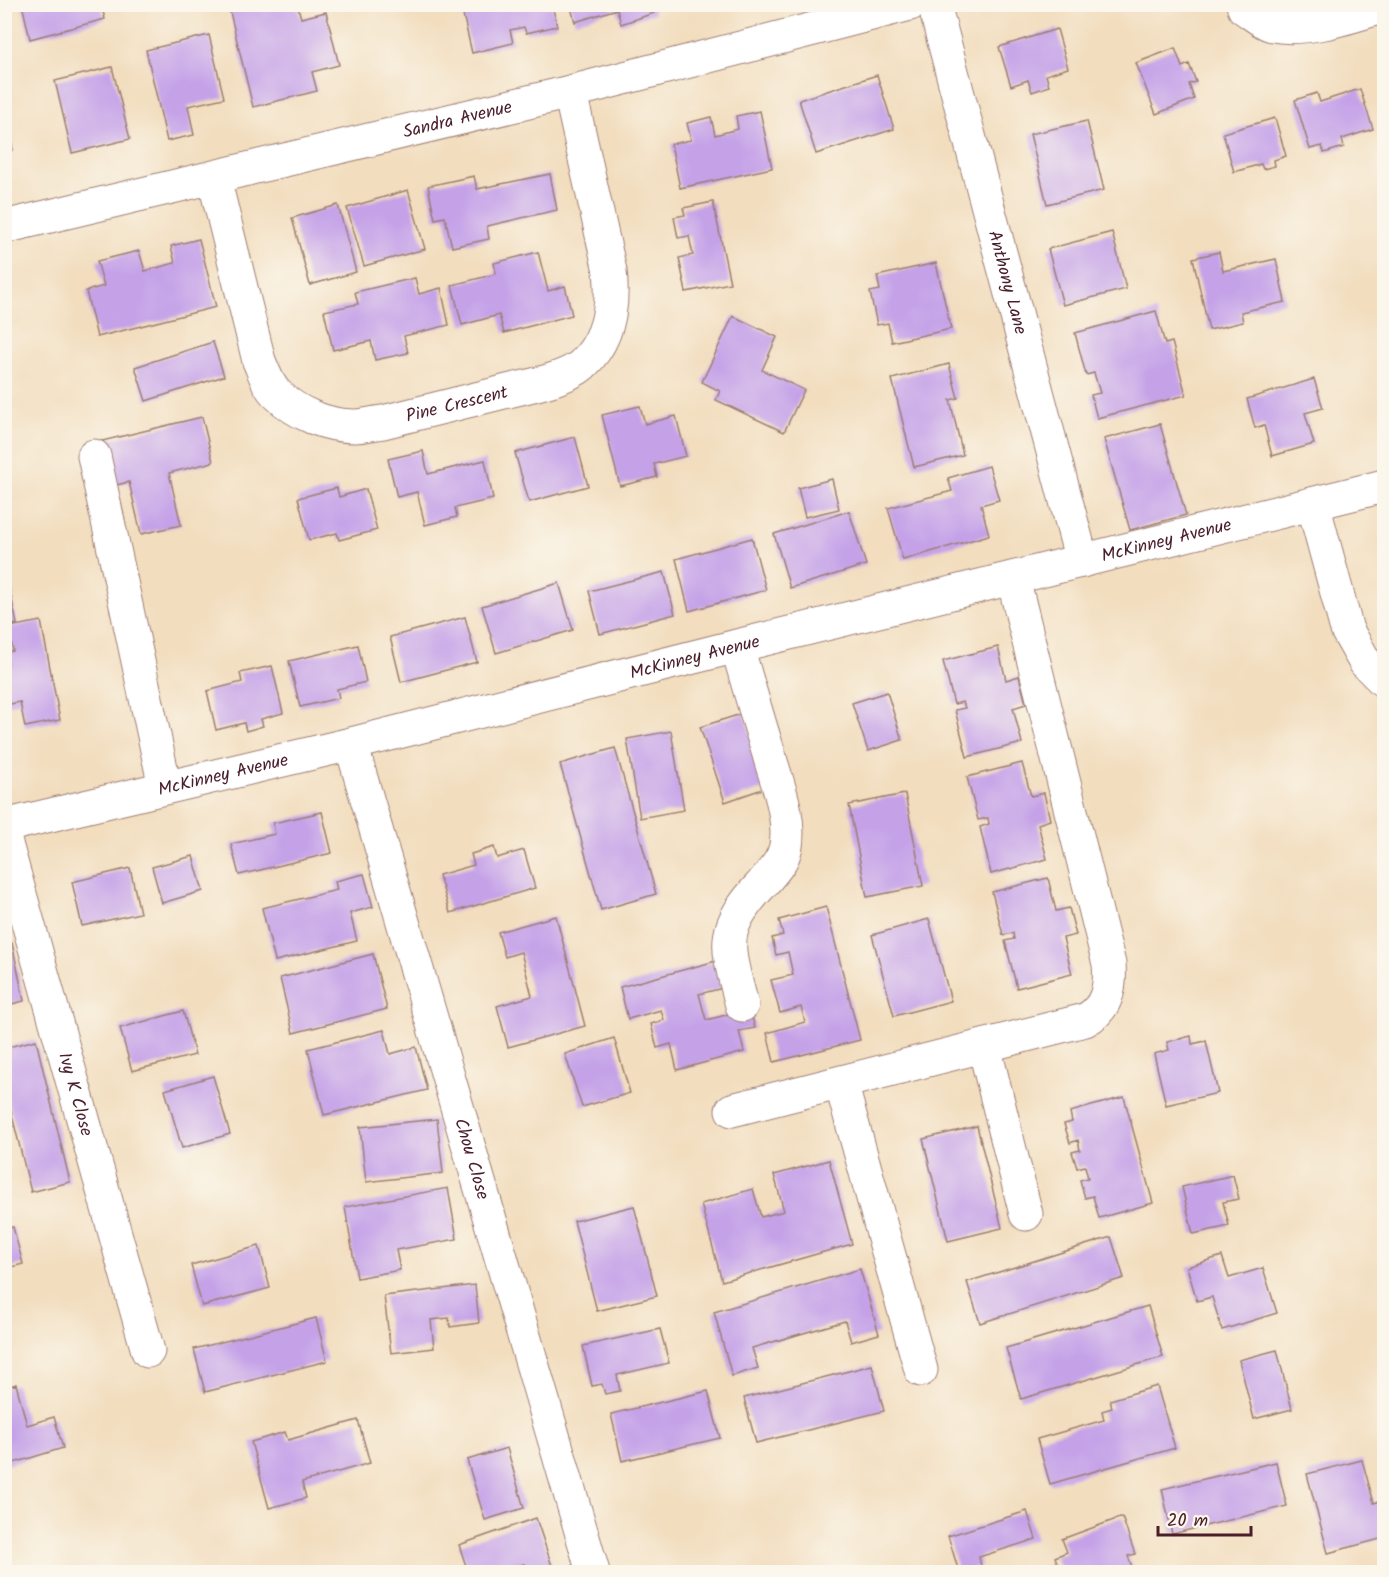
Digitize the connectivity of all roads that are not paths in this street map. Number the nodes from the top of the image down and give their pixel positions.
1 (910, 4) edge
2 (934, 4) edge
3 (1243, 4) edge
4 (1384, 6) edge
5 (570, 93) junction
6 (214, 178) junction
7 (4, 226) edge
8 (94, 456) dead end
9 (1384, 486) edge
10 (1313, 504) junction
11 (1082, 561) junction
12 (1012, 578) junction
13 (737, 646) junction
14 (1384, 681) edge
15 (351, 744) junction
16 (165, 787) junction
17 (4, 826) edge
18 (4, 837) edge
19 (742, 1005) dead end
20 (984, 1046) junction
21 (841, 1083) junction
22 (732, 1110) dead end
23 (1026, 1214) dead end
24 (148, 1351) dead end
25 (921, 1370) dead end
26 (593, 1572) edge

1 - 5 street, Sandra Avenue
2 - 11 street, Anthony Lane
3 - 4 street
5 - 6 street, Sandra Avenue
5 - 6 street, Pine Crescent
6 - 7 street, Sandra Avenue
8 - 16 street
9 - 10 street, McKinney Avenue
10 - 11 street, McKinney Avenue
10 - 14 street
11 - 12 street, McKinney Avenue
12 - 13 street, McKinney Avenue
12 - 20 street
13 - 15 street, McKinney Avenue
13 - 19 street
15 - 16 street, McKinney Avenue
15 - 26 street, Chou Close
16 - 17 street, McKinney Avenue
18 - 24 street, Ivy K Close
20 - 21 street
20 - 23 street
21 - 22 street
21 - 25 street

